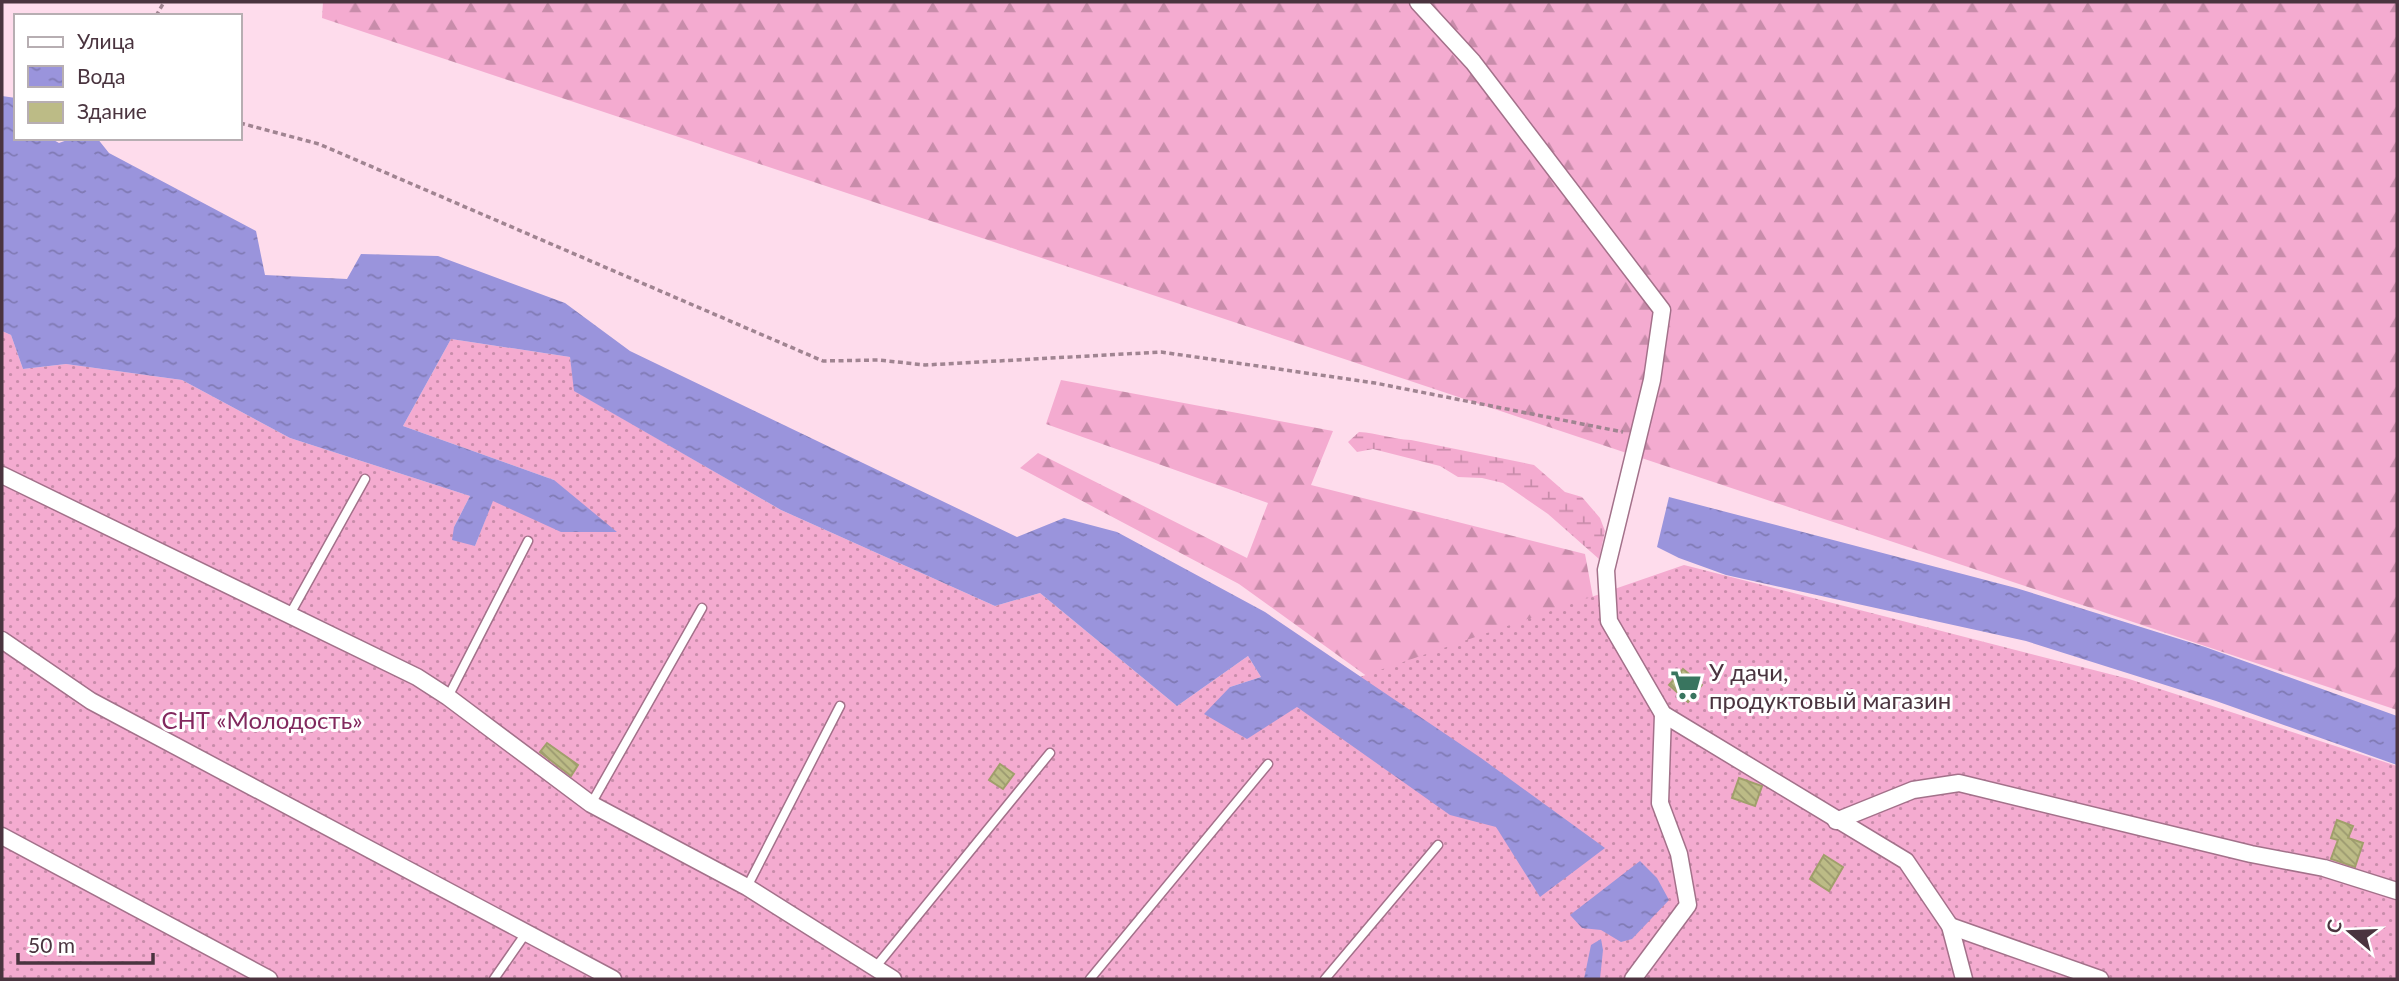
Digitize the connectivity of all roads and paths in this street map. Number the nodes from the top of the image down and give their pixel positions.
1 (1418, 2) edge
2 (242, 124) edge
3 (1639, 435) junction
4 (2, 475) edge
5 (365, 480) dead end
6 (528, 541) dead end
7 (702, 608) dead end
8 (289, 616) junction
9 (2, 640) edge
10 (448, 697) junction
11 (840, 706) dead end
12 (1663, 714) junction
13 (1050, 753) dead end
14 (1268, 764) dead end
15 (591, 804) junction
16 (1836, 821) junction
17 (2, 836) edge
18 (1438, 845) dead end
19 (747, 887) junction
20 (2397, 891) edge
21 (1950, 926) junction
22 (526, 933) junction
23 (874, 969) junction
24 (269, 979) edge
25 (494, 979) edge
26 (613, 979) edge
27 (893, 979) edge
28 (1090, 979) edge
29 (1325, 979) edge
30 (1633, 979) edge
31 (1964, 979) edge
32 (2100, 979) edge

1 - 3 street
2 - 3 path
3 - 12 street
4 - 8 street
5 - 8 lane
6 - 10 lane
7 - 15 lane
8 - 10 street
9 - 22 street
10 - 15 street
11 - 19 lane
12 - 16 street
12 - 30 street
13 - 23 lane
14 - 28 lane
15 - 19 street
16 - 20 street
16 - 21 street
17 - 24 street
18 - 29 lane
19 - 23 street
21 - 31 street
21 - 32 street
22 - 25 lane
22 - 26 street
23 - 27 street

